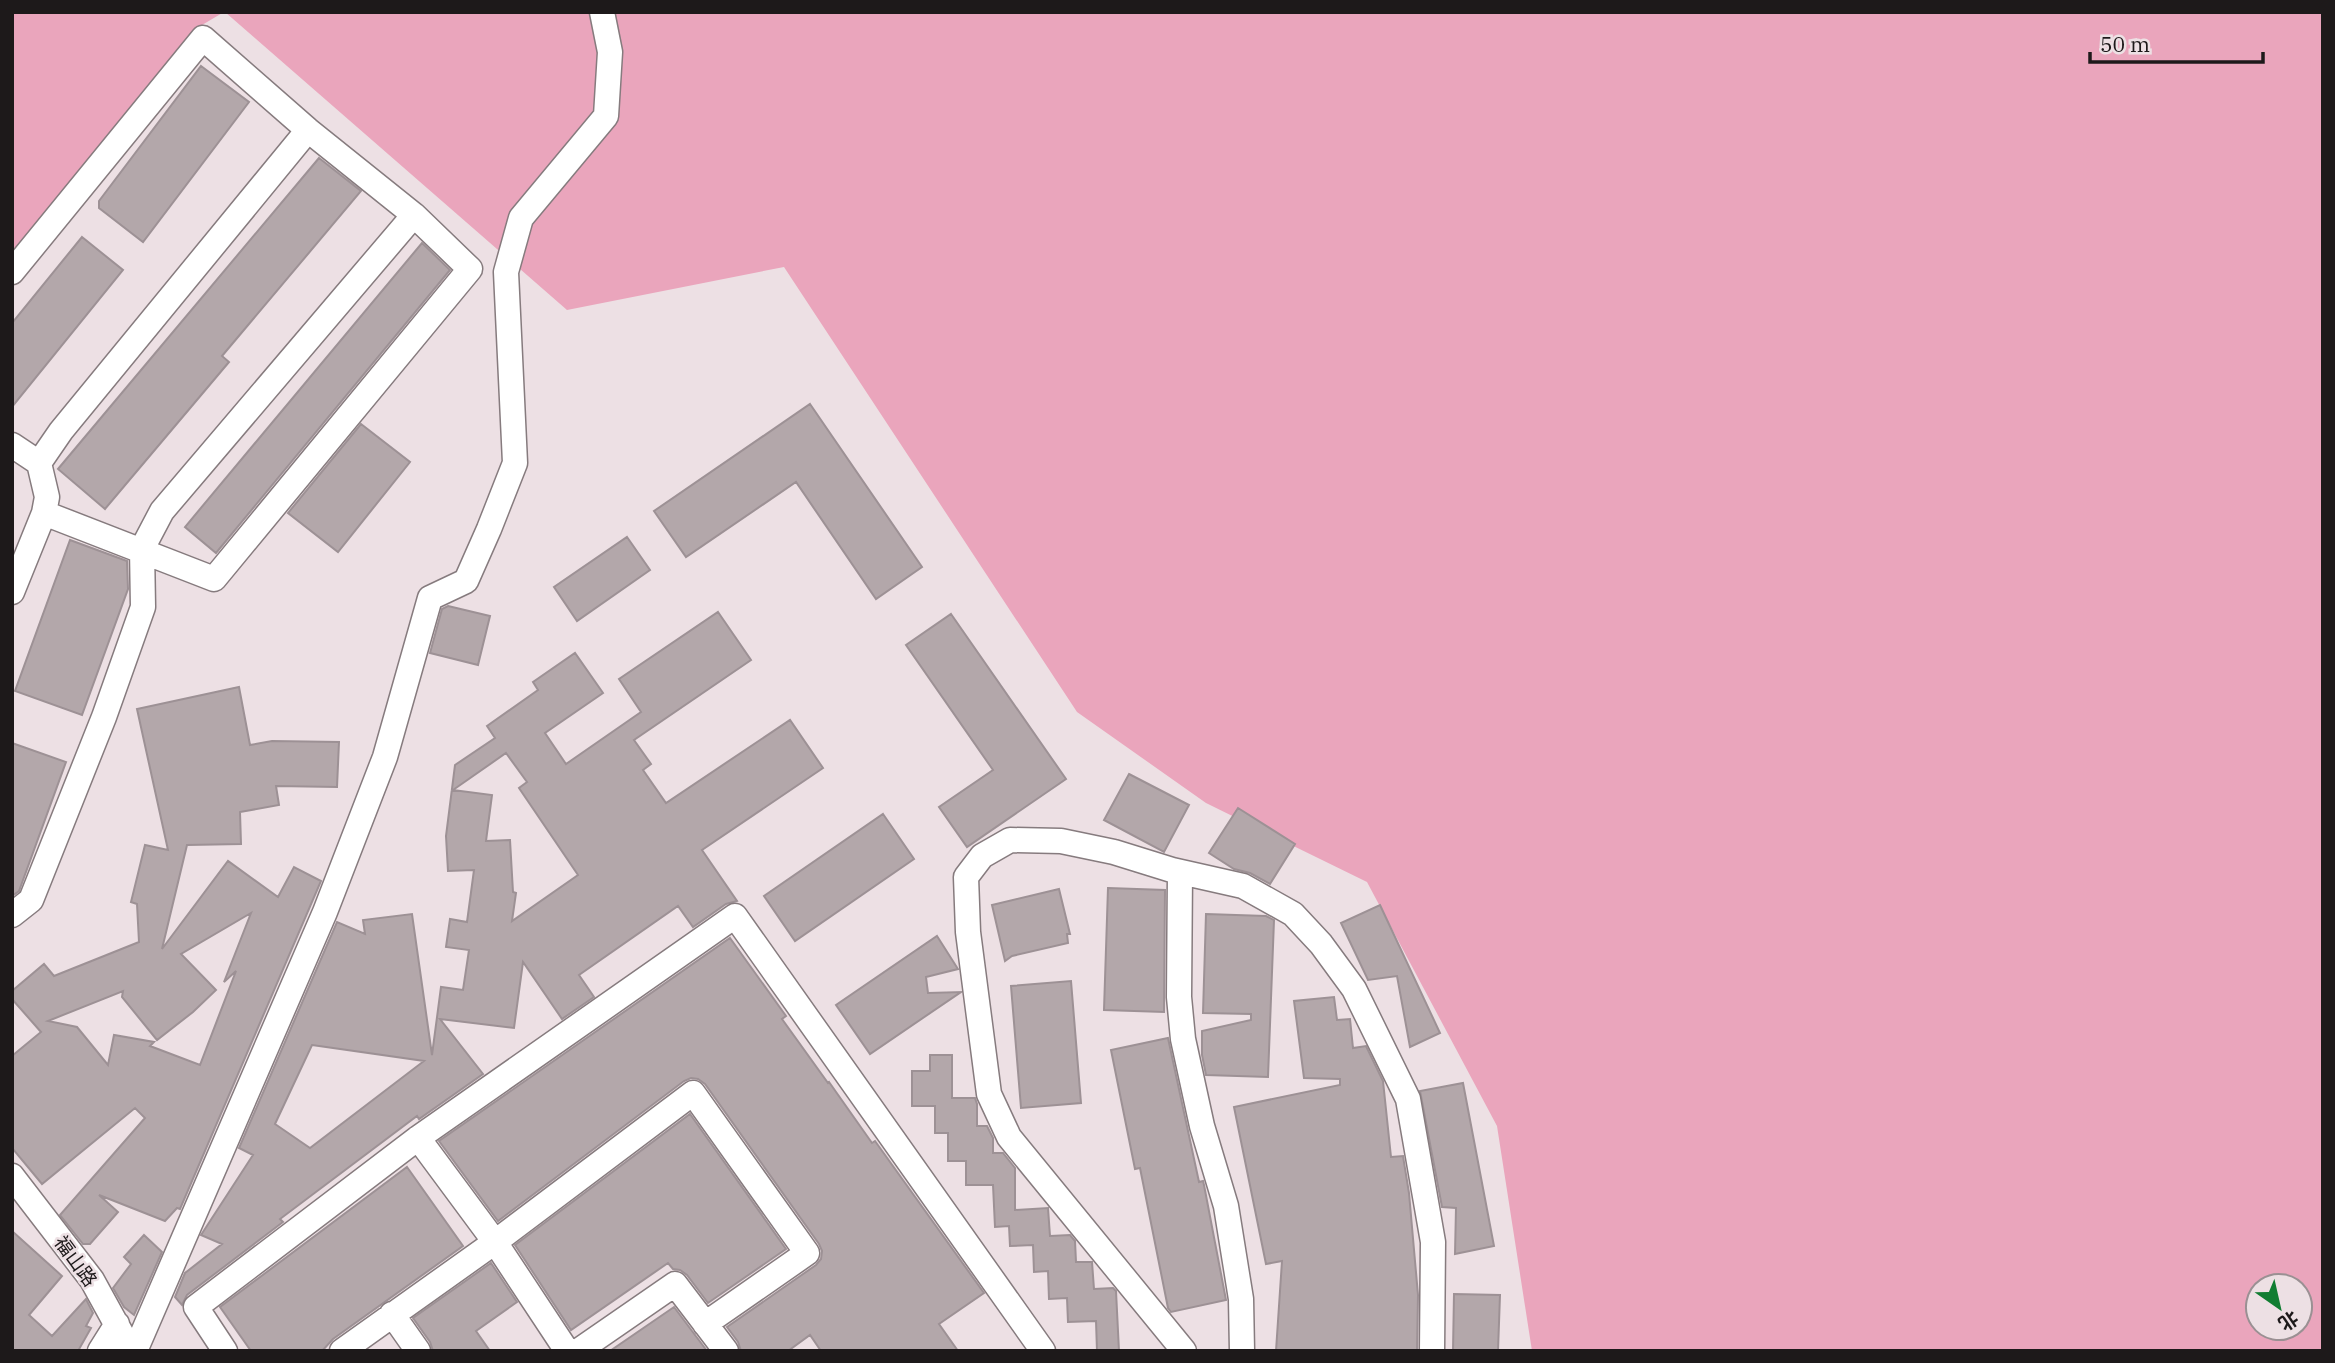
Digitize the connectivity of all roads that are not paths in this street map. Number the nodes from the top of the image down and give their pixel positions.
1 (603, 12) edge
2 (308, 130) junction
3 (414, 215) junction
4 (12, 272) edge
5 (12, 445) edge
6 (39, 463) junction
7 (44, 513) junction
8 (142, 550) junction
9 (12, 592) edge
10 (1180, 872) junction
11 (12, 915) edge
12 (418, 1138) junction
13 (12, 1176) edge
14 (495, 1242) junction
15 (392, 1314) junction
16 (117, 1324) junction
17 (705, 1324) junction
18 (100, 1351) edge
19 (133, 1351) edge
20 (225, 1351) edge
21 (342, 1351) edge
22 (418, 1351) edge
23 (568, 1351) edge
24 (578, 1351) edge
25 (726, 1351) edge
26 (1043, 1351) edge
27 (1184, 1351) edge
28 (1242, 1351) edge
29 (1432, 1351) edge

1 - 19 street
2 - 3 street
2 - 4 street
2 - 6 street
3 - 8 street
3 - 8 street
5 - 6 street
6 - 7 street
7 - 8 street
7 - 9 street
8 - 11 street
10 - 27 street
10 - 28 street
10 - 29 street
12 - 14 street
12 - 20 street
12 - 26 street
13 - 16 street, 福山路
14 - 15 street
14 - 17 street
14 - 23 street
15 - 21 street
15 - 22 street
16 - 18 street
16 - 19 street, 福山路
17 - 24 street
17 - 25 street

